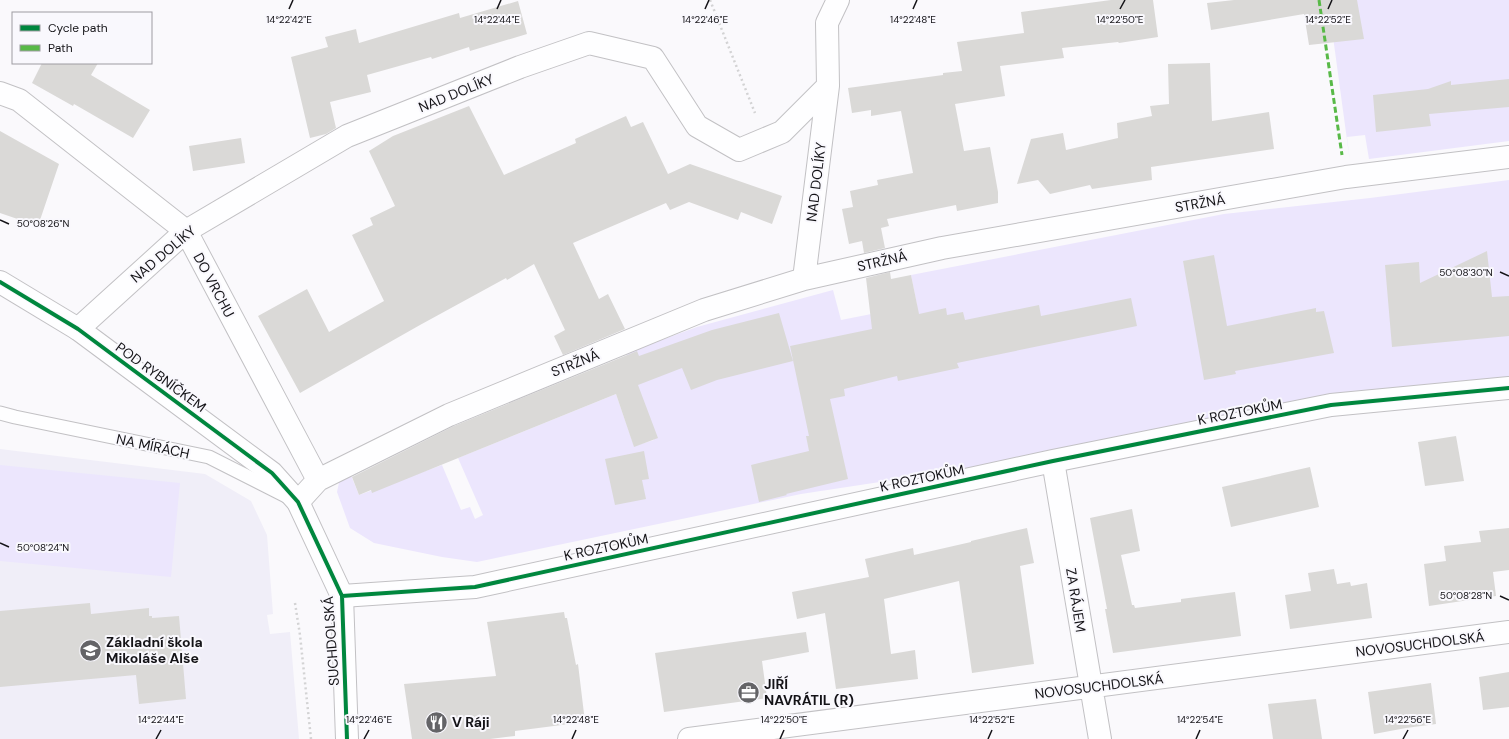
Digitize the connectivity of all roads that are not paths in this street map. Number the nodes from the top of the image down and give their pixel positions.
1 (838, 0) edge
2 (828, 86) junction
3 (0, 94) edge
4 (1509, 157) edge
5 (186, 231) junction
6 (804, 279) junction
7 (0, 282) edge
8 (78, 329) junction
9 (1509, 388) edge
10 (0, 413) edge
11 (1053, 461) junction
12 (318, 480) junction
13 (298, 502) junction
14 (342, 596) junction
15 (1509, 632) edge
16 (1090, 687) junction
17 (347, 739) edge
18 (689, 739) edge
19 (1100, 739) edge

1 - 2 street, NAD DOLÍKY
2 - 5 street, NAD DOLÍKY
2 - 6 street, NAD DOLÍKY
3 - 5 street, DO VRCHU
4 - 6 street, STRŽNÁ
5 - 8 street, NAD DOLÍKY
5 - 12 street, DO VRCHU
6 - 12 street, STRŽNÁ
7 - 8 street, POD RYBNÍČKEM
8 - 13 street, POD RYBNÍČKEM
9 - 11 street, K ROZTOKŮM
10 - 13 lane, NA MÍRÁCH
11 - 14 street, K ROZTOKŮM
11 - 16 street, ZA RÁJEM
12 - 13 street, STRŽNÁ
13 - 14 street, SUCHDOLSKÁ
14 - 17 street, SUCHDOLSKÁ
15 - 16 street, NOVOSUCHDOLSKÁ
16 - 18 street, NOVOSUCHDOLSKÁ
16 - 19 street, ZA RÁJEM

